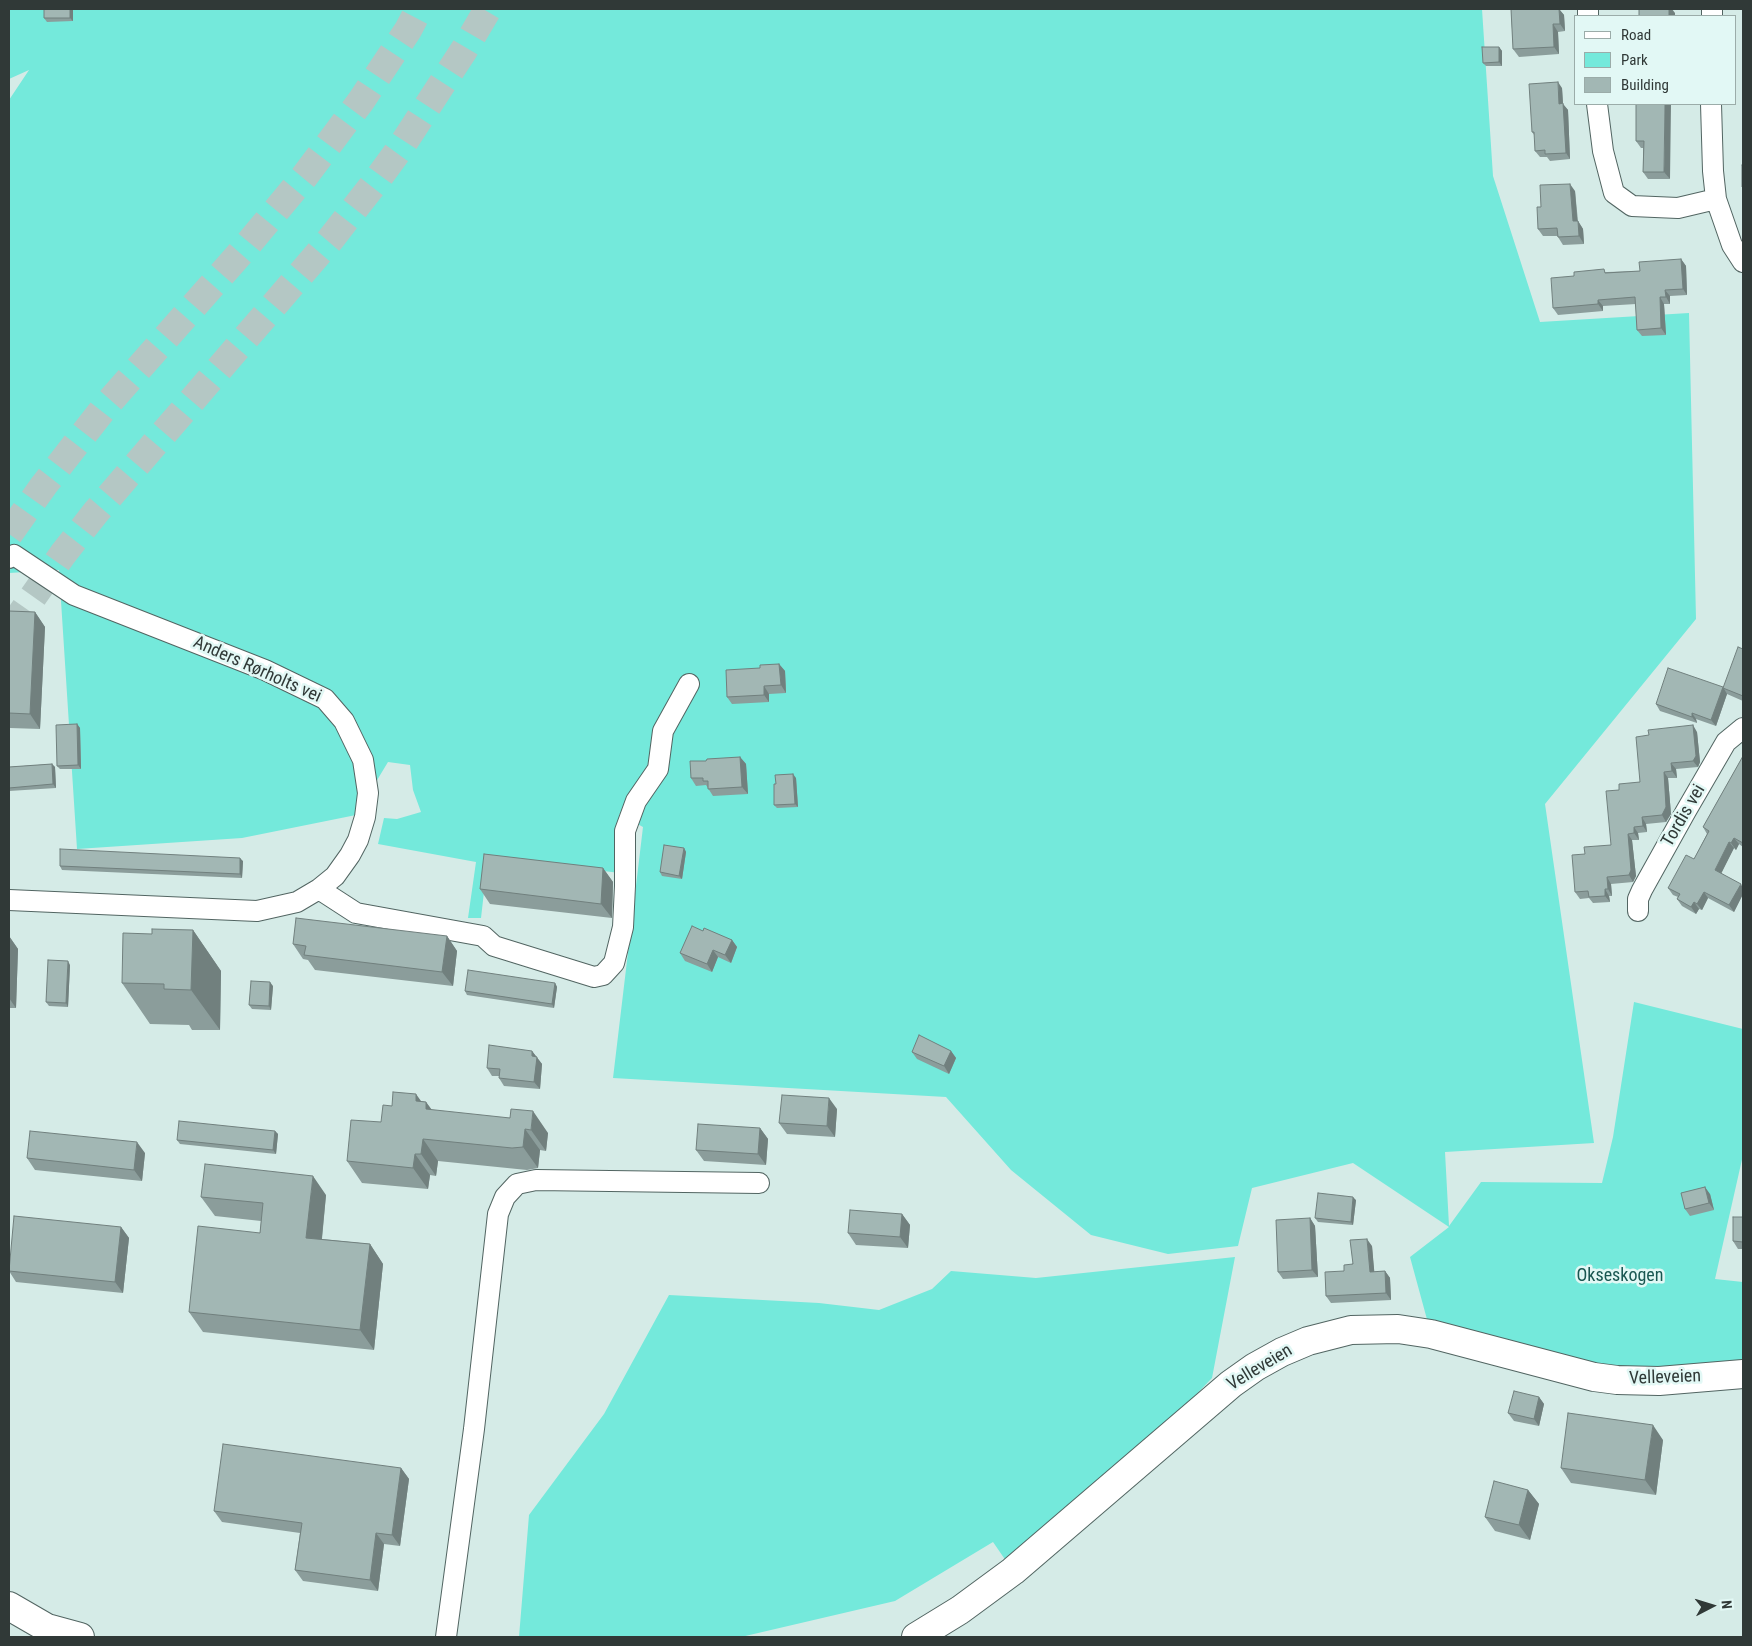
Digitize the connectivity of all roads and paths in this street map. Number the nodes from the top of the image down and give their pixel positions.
1 (1597, 105) edge
2 (1710, 105) edge
3 (1716, 199) junction
4 (1743, 262) edge
5 (10, 554) edge
6 (688, 684) dead end
7 (1743, 728) edge
8 (319, 889) junction
9 (9, 900) edge
10 (1638, 911) dead end
11 (759, 1183) dead end
12 (1743, 1374) edge
13 (9, 1606) edge
14 (80, 1637) edge
15 (446, 1637) edge
16 (916, 1637) edge

1 - 3 street
2 - 3 street
3 - 4 street
5 - 8 street, Anders Rørholts vei
6 - 8 street
7 - 10 street, Tordis vei
8 - 9 street, Anders Rørholts vei
11 - 15 street
12 - 16 main road, Velleveien
13 - 14 main road

